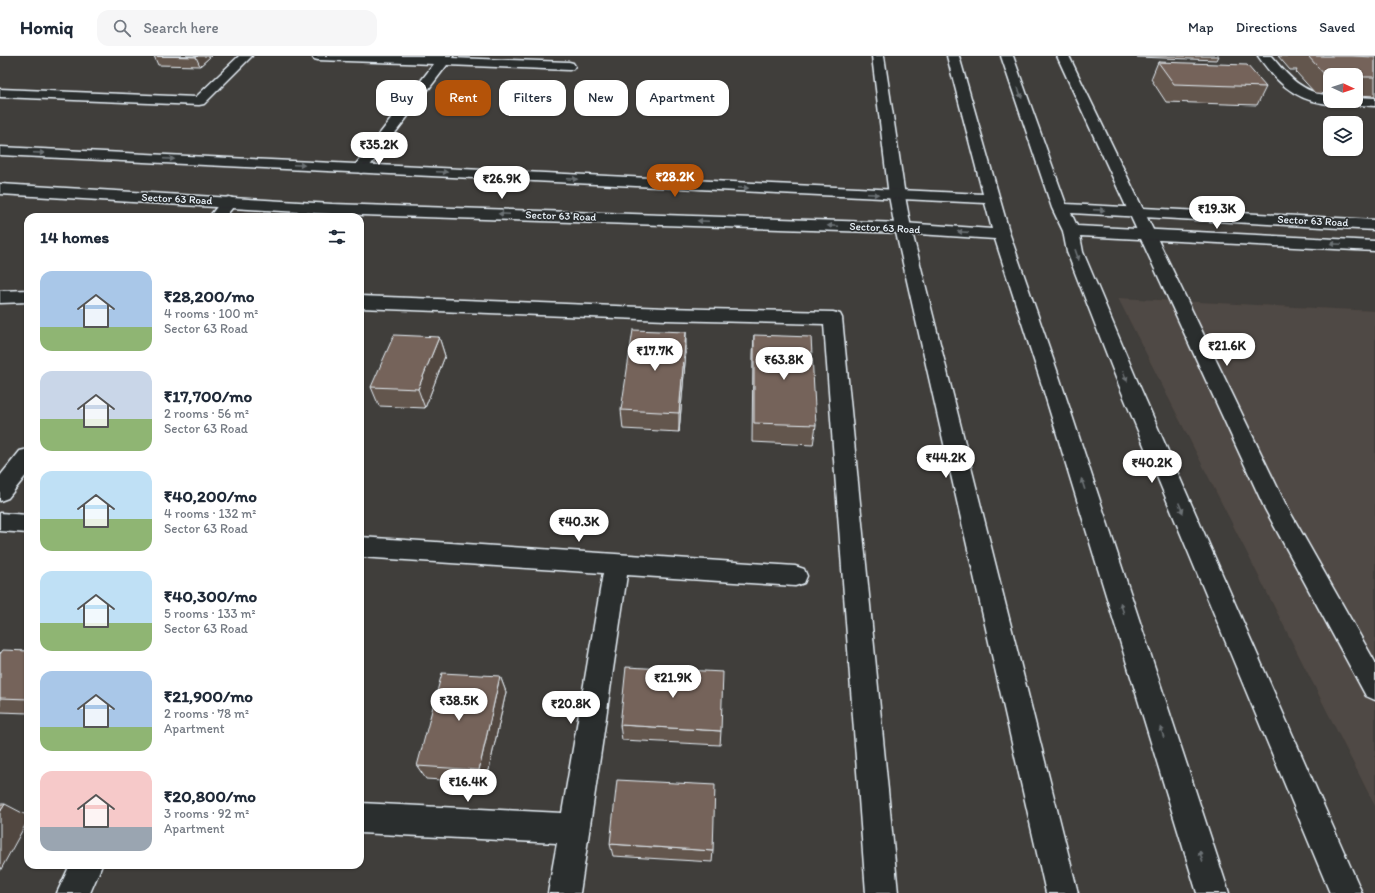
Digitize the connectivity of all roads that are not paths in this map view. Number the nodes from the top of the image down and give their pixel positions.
1 (246, 56) edge
2 (318, 56) edge
3 (878, 56) edge
4 (953, 56) edge
5 (1007, 56) edge
6 (1063, 56) edge
7 (1264, 56) edge
8 (445, 59) edge
9 (569, 66) dead end
10 (0, 93) edge
11 (1323, 100) edge
12 (1363, 102) edge
13 (1375, 102) edge
14 (0, 151) edge
15 (361, 168) junction
16 (0, 189) edge
17 (897, 196) junction
18 (991, 199) junction
19 (229, 202) junction
20 (1060, 208) junction
21 (1137, 212) junction
22 (220, 213) edge
23 (1375, 225) edge
24 (903, 228) junction
25 (1071, 231) junction
26 (1147, 234) junction
27 (1002, 235) junction
28 (1375, 246) edge
29 (24, 296) edge
30 (0, 297) edge
31 (364, 302) edge
32 (24, 462) edge
33 (0, 492) edge
34 (0, 522) edge
35 (24, 524) edge
36 (364, 547) edge
37 (617, 564) junction
38 (795, 576) dead end
39 (1375, 687) edge
40 (364, 818) edge
41 (574, 830) junction
42 (85, 869) edge
43 (73, 893) edge
44 (564, 893) edge
45 (882, 893) edge
46 (1062, 893) edge
47 (1213, 893) edge
48 (1346, 893) edge

1 - 10 street
2 - 8 street
3 - 17 street
4 - 18 street
5 -> 20 street
6 - 21 street
7 - 11 street
8 - 9 street
8 - 15 street
12 - 13 street
14 -> 15 street
15 -> 17 street
16 - 19 street, Sector 63 Road
17 - 18 street
17 - 24 street
18 - 27 street
19 - 22 street
24 -> 19 street, Sector 63 Road
20 -> 21 street, Sector 63 Road
20 - 25 street
21 - 23 street, Sector 63 Road
21 - 26 street
27 -> 24 street, Sector 63 Road
24 - 46 street
25 - 26 street, Sector 63 Road
25 -> 48 street
28 -> 26 street, Sector 63 Road
26 - 39 street
47 -> 27 street
29 - 30 street
31 - 45 street
32 - 33 street
34 - 35 street
36 - 37 street
37 - 38 street
37 - 41 street
40 - 41 street
41 - 44 street
42 - 43 street

